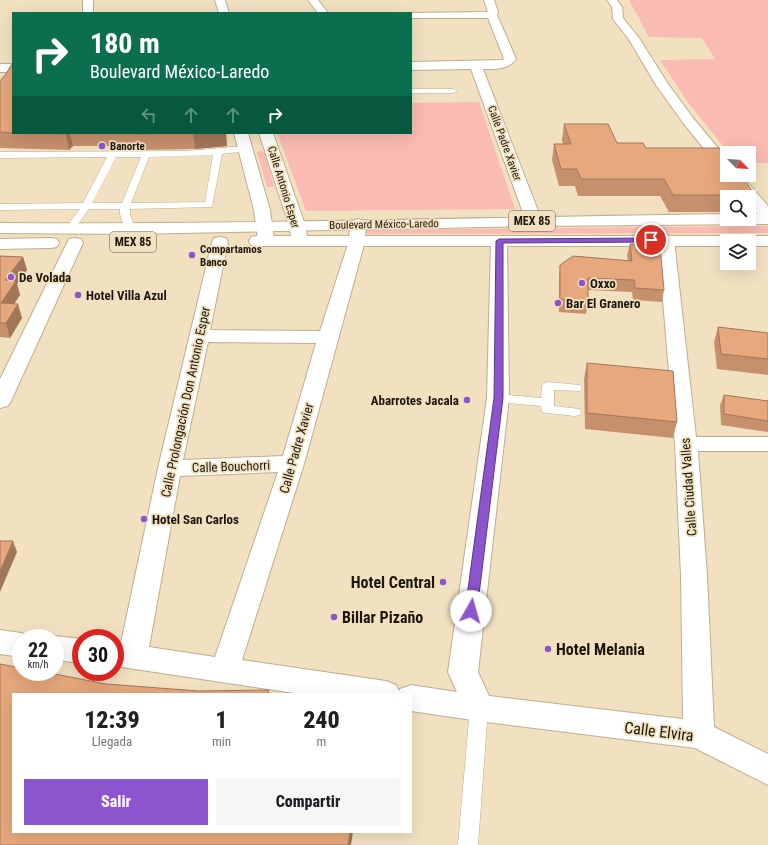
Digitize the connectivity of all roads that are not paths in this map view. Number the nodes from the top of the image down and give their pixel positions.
1 (88, 0) edge
2 (220, 0) edge
3 (313, 0) edge
4 (489, 0) edge
5 (612, 0) edge
6 (458, 5) dead end
7 (88, 12) edge
8 (224, 12) edge
9 (322, 12) edge
10 (492, 13) junction
11 (412, 15) edge
12 (476, 65) junction
13 (412, 66) edge
14 (0, 68) edge
15 (12, 68) edge
16 (412, 91) edge
17 (453, 91) dead end
18 (241, 134) edge
19 (269, 139) edge
20 (245, 149) junction
21 (218, 152) junction
22 (113, 154) junction
23 (146, 154) junction
24 (0, 155) edge
25 (720, 159) edge
26 (739, 182) edge
27 (0, 207) edge
28 (86, 207) junction
29 (125, 207) junction
30 (768, 216) edge
31 (768, 219) edge
32 (534, 221) junction
33 (0, 228) edge
34 (130, 229) junction
35 (265, 233) junction
36 (299, 233) junction
37 (358, 233) junction
38 (73, 236) junction
39 (666, 240) junction
40 (499, 241) junction
41 (768, 241) edge
42 (220, 242) junction
43 (0, 244) edge
44 (199, 336) junction
45 (328, 337) junction
46 (576, 388) dead end
47 (498, 398) junction
48 (0, 401) edge
49 (547, 403) junction
50 (575, 412) dead end
51 (686, 444) junction
52 (768, 444) edge
53 (292, 464) junction
54 (170, 468) junction
55 (0, 642) edge
56 (12, 644) edge
57 (124, 655) edge
58 (225, 670) junction
59 (379, 693) edge
60 (412, 698) edge
61 (479, 708) junction
62 (699, 735) junction
63 (768, 770) edge
64 (468, 845) edge

1 - 7 street
2 - 8 street
3 - 9 street
4 - 10 street
5 - 25 street
6 - 10 street
10 - 11 street
10 - 12 street
12 - 13 street
12 - 32 street, Calle Padre Xavier
14 - 15 street
16 - 17 lane
18 - 20 street
19 - 20 street
19 - 36 street, Calle Antonio Esper
20 - 21 lane
20 - 35 street
21 - 23 lane
21 - 29 lane
22 - 23 lane
22 - 24 lane
22 - 28 lane
23 - 29 lane
26 - 30 street
27 - 28 lane
28 - 29 lane
28 - 38 lane
29 - 34 lane
31 - 32 street, Boulevard México-Laredo / MEX 85
32 - 37 street, Boulevard México-Laredo / MEX 85
33 - 38 street, Boulevard México-Laredo / MEX 85
34 - 35 street, Boulevard México-Laredo / MEX 85
34 - 38 street, Boulevard México-Laredo / MEX 85
35 - 36 street, Boulevard México-Laredo / MEX 85
35 - 42 street, Boulevard México-Laredo / MEX 85
36 - 37 street, Boulevard México-Laredo / MEX 85
37 - 40 street, Boulevard México-Laredo / MEX 85
37 - 45 street, Calle Padre Xavier
38 - 42 street, Boulevard México-Laredo / MEX 85
38 - 43 street, Boulevard México-Laredo / MEX 85
38 - 48 street
39 - 40 street, Boulevard México-Laredo / MEX 85
39 - 41 street, Boulevard México-Laredo / MEX 85
39 - 51 street, Calle Ciudad Valles
40 - 47 street
42 - 44 street, Calle Prolongación Don Antonio Esper
44 - 45 street
44 - 54 street, Calle Prolongación Don Antonio Esper
45 - 53 street, Calle Padre Xavier
46 - 49 lane
47 - 49 lane
47 - 61 street
49 - 50 lane
51 - 52 street
51 - 62 street, Calle Ciudad Valles
53 - 54 street, Calle Bouchorri
53 - 58 street, Calle Padre Xavier
54 - 57 street, Calle Prolongación Don Antonio Esper
55 - 56 street
57 - 58 street
58 - 59 street
60 - 61 street, Calle Elvira
61 - 62 street, Calle Elvira
61 - 64 lane
62 - 63 street, Calle Elvira

